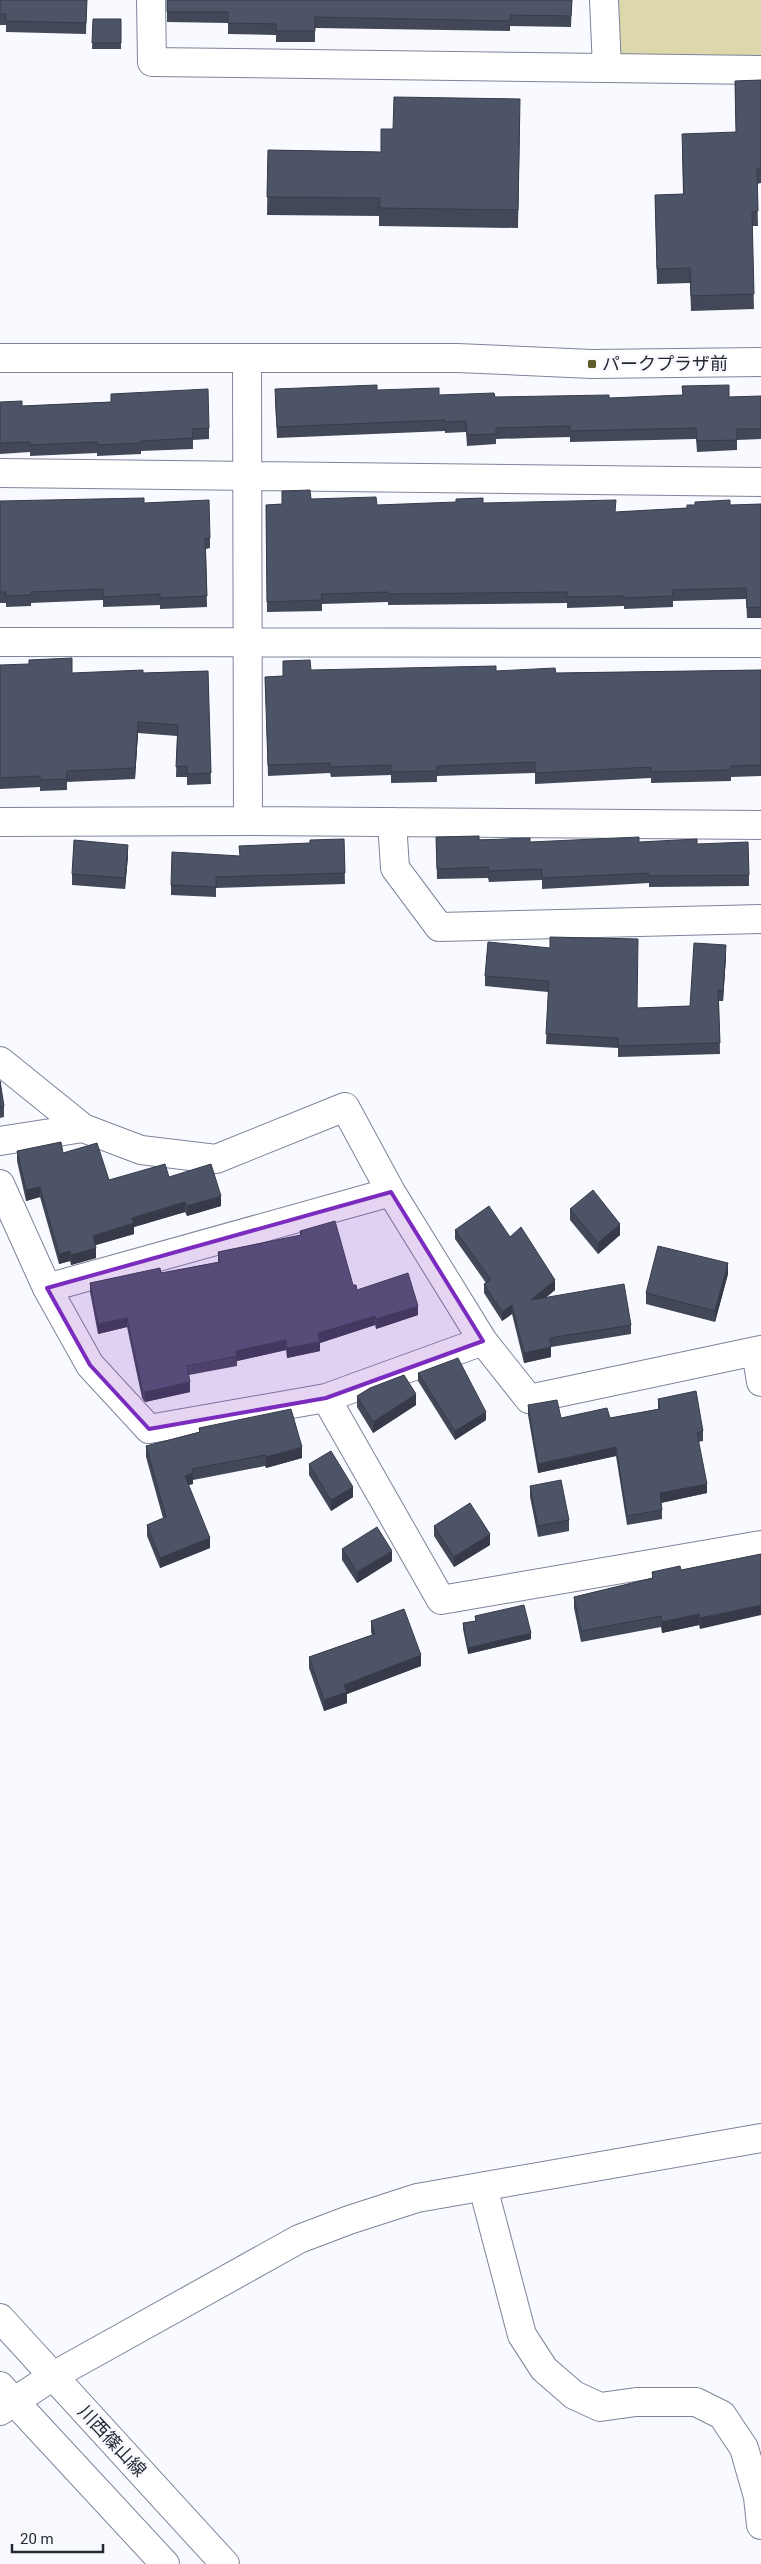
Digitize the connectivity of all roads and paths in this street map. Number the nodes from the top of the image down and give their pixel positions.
1 (151, 0) edge
2 (604, 0) edge
3 (608, 68) junction
4 (761, 70) edge
5 (0, 358) edge
6 (246, 358) junction
7 (761, 362) edge
8 (0, 473) edge
9 (248, 476) junction
10 (761, 482) edge
11 (0, 642) edge
12 (761, 643) edge
13 (249, 644) junction
14 (248, 821) junction
15 (0, 822) edge
16 (392, 822) junction
17 (761, 825) edge
18 (761, 919) edge
19 (0, 1061) edge
20 (83, 1128) junction
21 (0, 1140) edge
22 (0, 1184) edge
23 (391, 1192) junction
24 (46, 1288) junction
25 (483, 1341) junction
26 (758, 1350) edge
27 (761, 1382) edge
28 (326, 1398) junction
29 (761, 1545) edge
30 (761, 2138) edge
31 (483, 2187) junction
32 (0, 2318) edge
33 (53, 2376) junction
34 (5, 2400) edge
35 (761, 2525) edge
36 (165, 2564) edge
37 (225, 2564) edge

1 - 3 street
2 - 3 street
3 - 4 street
5 - 6 street
6 - 7 street
6 - 9 street
8 - 9 street
9 - 10 street
9 - 13 street
11 - 13 street
12 - 13 street
13 - 14 street
14 - 15 street
14 - 16 street
16 - 17 street
16 - 18 street
19 - 20 street
20 - 21 street
20 - 23 street
22 - 24 street
23 - 24 street
23 - 25 street
24 - 28 street
25 - 26 street
25 - 28 street
26 - 27 street
28 - 29 street
30 - 31 street
31 - 33 street
31 - 35 street
32 - 33 street, 川西篠山線
33 - 34 street
33 - 37 street, 川西篠山線
34 - 36 street

